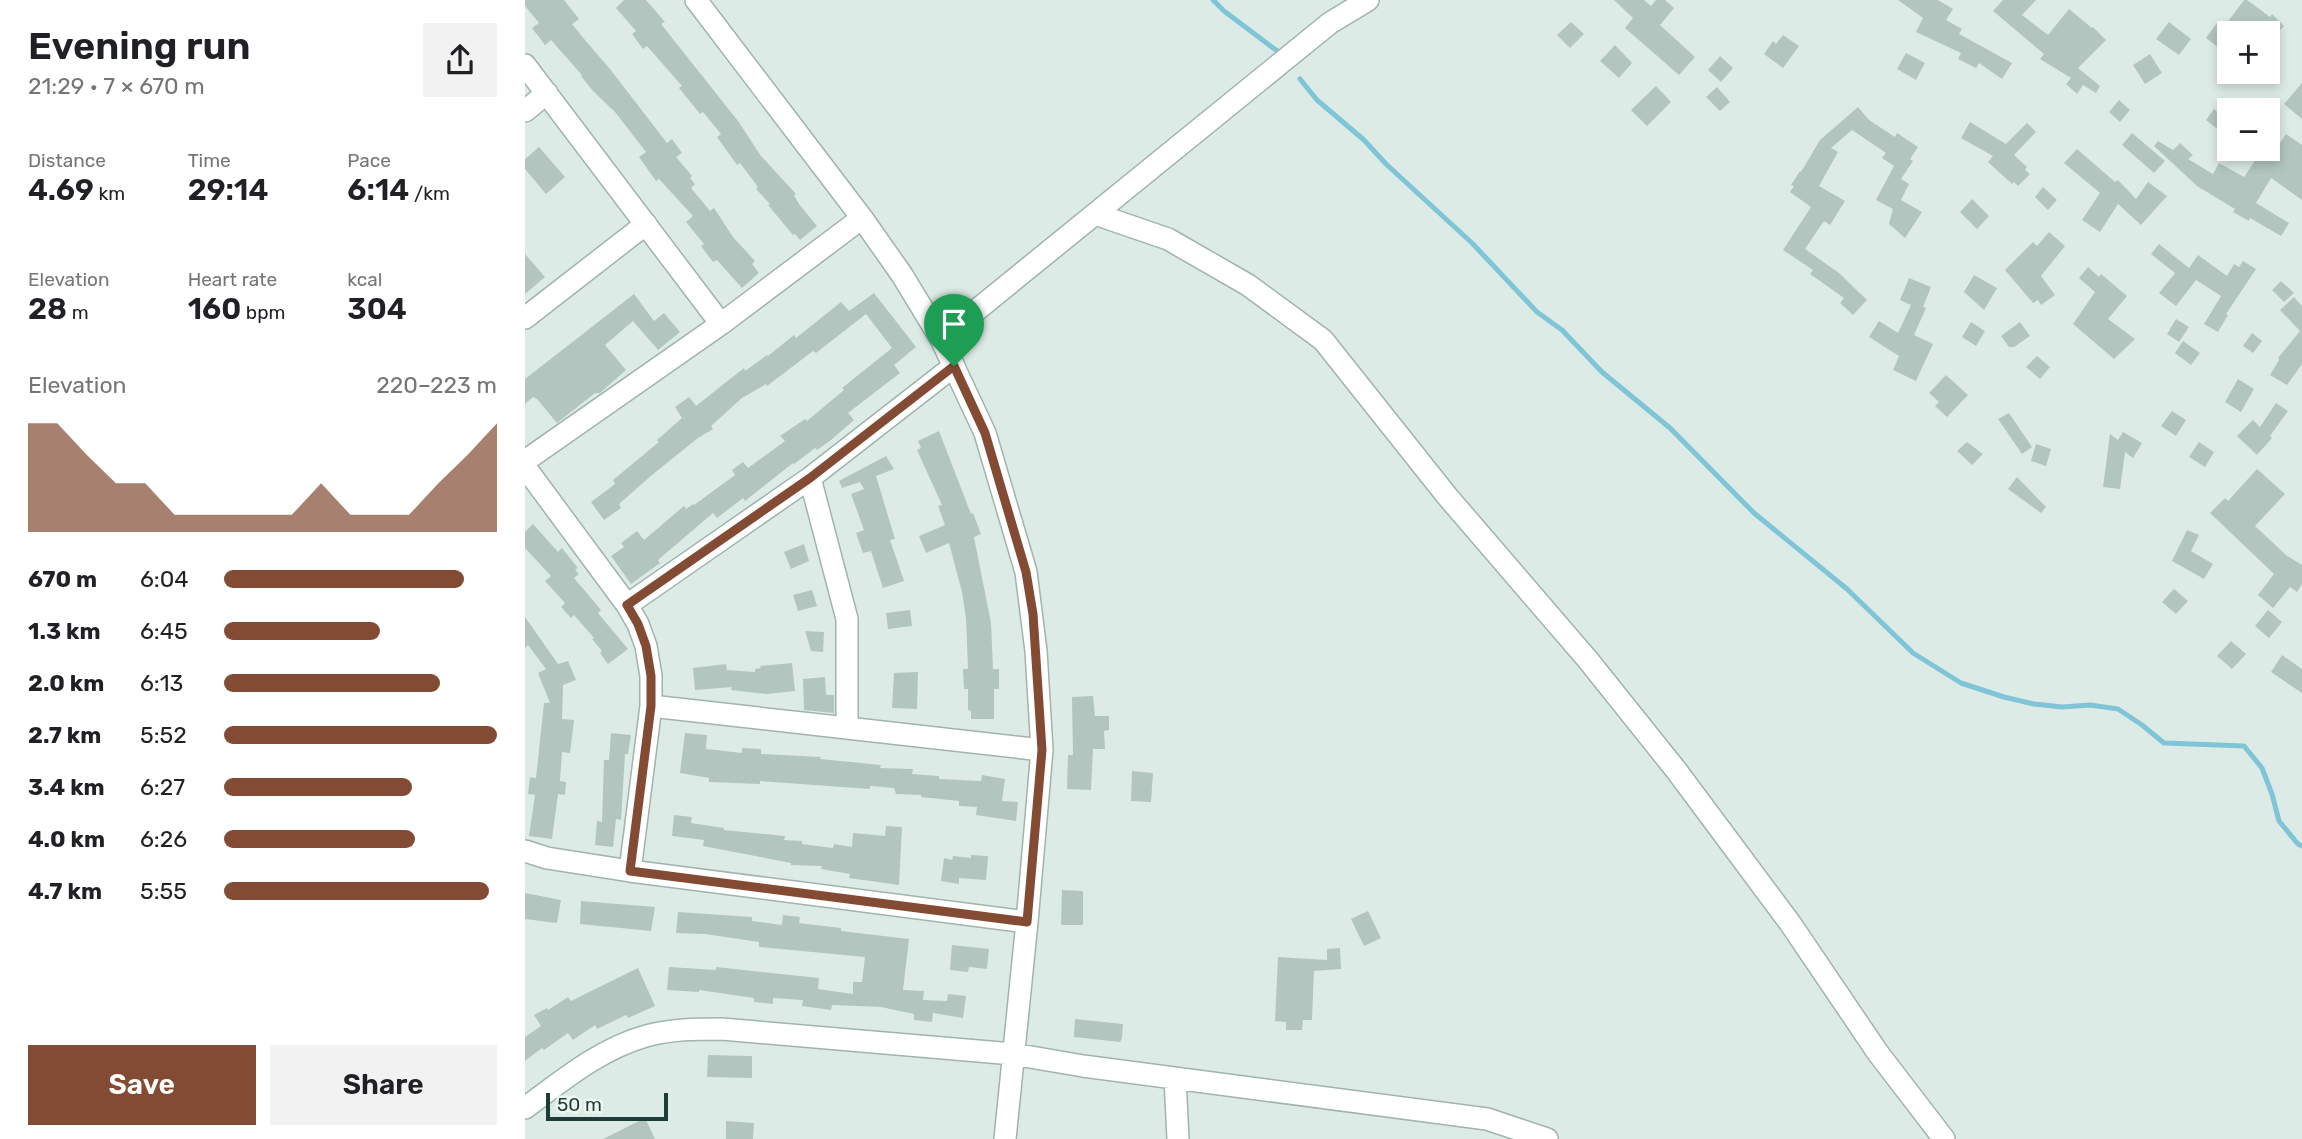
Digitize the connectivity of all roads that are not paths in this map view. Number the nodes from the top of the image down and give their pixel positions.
1 (696, 0) edge
2 (1368, 0) edge
3 (525, 65) edge
4 (547, 93) junction
5 (525, 111) edge
6 (1095, 214) junction
7 (862, 218) junction
8 (646, 224) junction
9 (525, 318) edge
10 (721, 324) junction
11 (941, 339) junction
12 (954, 366) junction
13 (525, 461) edge
14 (525, 467) edge
15 (810, 478) junction
16 (627, 605) junction
17 (651, 706) junction
18 (846, 727) junction
19 (1042, 750) junction
20 (525, 851) edge
21 (630, 871) junction
22 (1027, 922) junction
23 (1013, 1054) junction
24 (1175, 1078) junction
25 (525, 1108) edge
26 (1005, 1139) edge
27 (1178, 1139) edge
28 (1547, 1139) edge
29 (1944, 1139) edge

1 - 7 street
2 - 6 street
3 - 4 street
4 - 5 street
4 - 8 street
6 - 11 street
6 - 29 street
7 - 10 street
7 - 11 street
8 - 9 street
8 - 10 street
10 - 13 street
11 - 12 street
12 - 15 street
12 - 19 street
14 - 16 street
15 - 16 street
15 - 18 street
16 - 17 street
17 - 18 street
17 - 21 street
18 - 19 street
19 - 22 street
20 - 21 street
21 - 22 street
22 - 23 street
23 - 24 street
23 - 25 street
23 - 26 street
24 - 27 street
24 - 28 street

